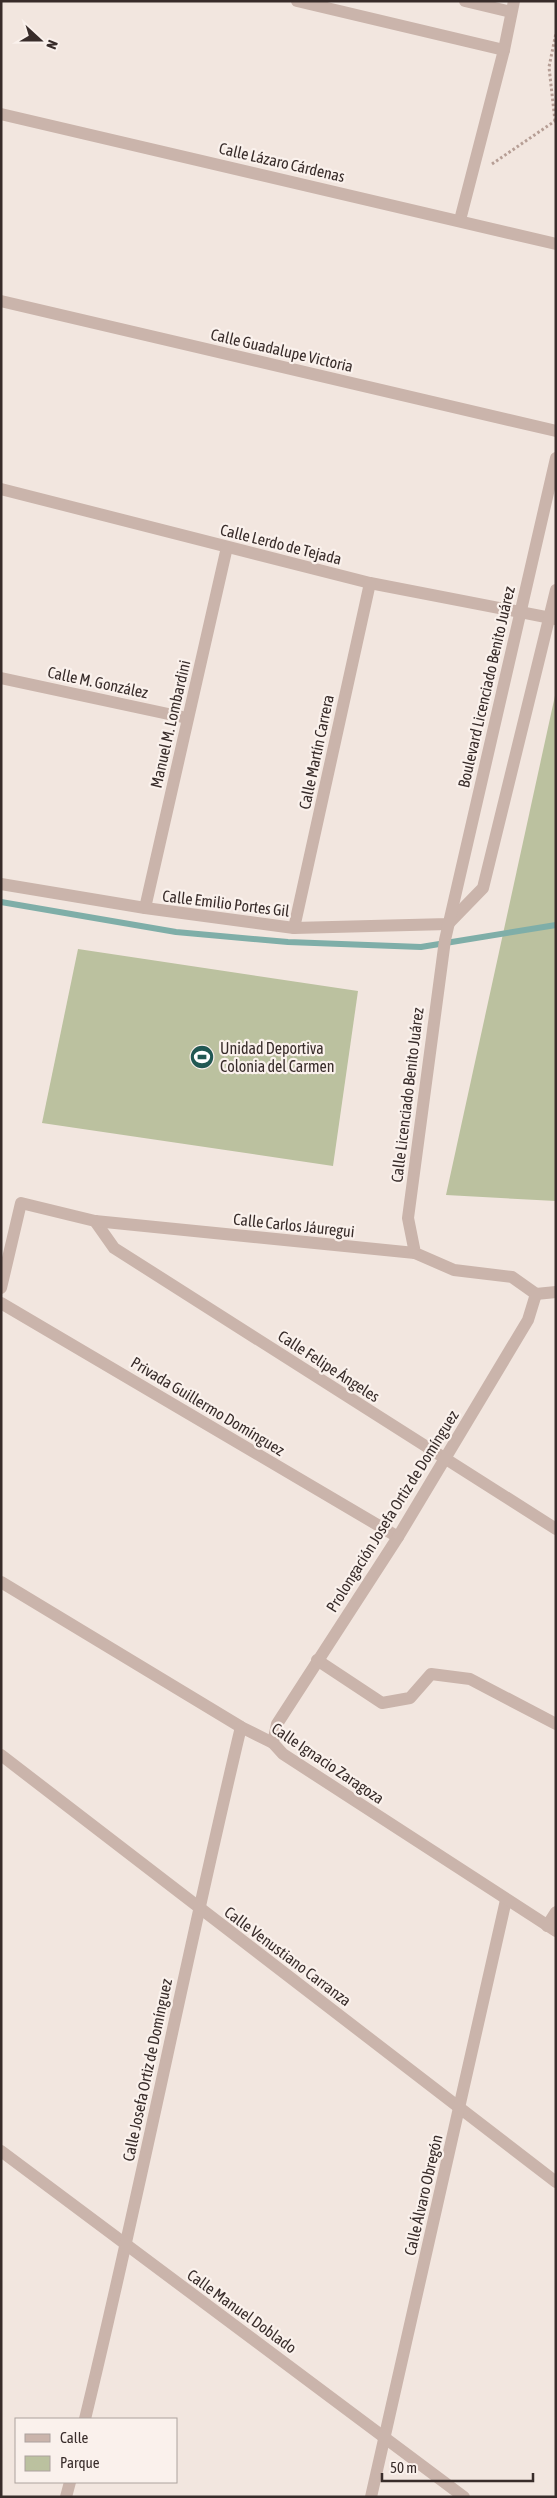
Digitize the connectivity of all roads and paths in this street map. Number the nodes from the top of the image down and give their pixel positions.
1 (297, 1) edge
2 (465, 1) edge
3 (513, 7) edge
4 (556, 33) edge
5 (504, 50) junction
6 (1, 114) edge
7 (556, 122) edge
8 (470, 178) junction
9 (460, 220) junction
10 (556, 244) edge
11 (1, 301) edge
12 (556, 431) edge
13 (556, 458) edge
14 (1, 489) edge
15 (227, 547) junction
16 (370, 584) junction
17 (556, 590) edge
18 (519, 612) junction
19 (552, 618) edge
20 (1, 678) edge
21 (187, 718) junction
22 (1, 884) edge
23 (145, 908) junction
24 (448, 924) junction
25 (294, 928) junction
26 (445, 940) joint
27 (95, 1221) junction
28 (415, 1254) junction
29 (1, 1288) edge
30 (556, 1292) edge
31 (536, 1294) junction
32 (1, 1303) edge
33 (445, 1459) junction
34 (556, 1529) edge
35 (398, 1537) junction
36 (1, 1582) edge
37 (317, 1660) junction
38 (556, 1724) edge
39 (241, 1727) junction
40 (273, 1743) junction
41 (1, 1755) edge
42 (506, 1900) junction
43 (198, 1908) junction
44 (556, 1912) edge
45 (552, 1928) edge
46 (459, 2107) junction
47 (1, 2151) edge
48 (556, 2182) edge
49 (127, 2246) junction
50 (85, 2418) edge
51 (385, 2436) junction
52 (70, 2483) edge
53 (66, 2497) edge
54 (371, 2497) edge
55 (464, 2497) edge

1 - 5 street
2 - 3 street
3 - 5 street
4 - 7 path
5 - 8 street
6 - 9 street, Calle Lázaro Cárdenas
7 - 8 path
8 - 9 street
9 - 10 street, Calle Lázaro Cárdenas
11 - 12 street, Calle Guadalupe Victoria
13 - 18 street, Boulevard Licenciado Benito Juárez
14 - 15 street, Calle Lerdo de Tejada
15 - 16 street, Calle Lerdo de Tejada
15 - 21 street, Manuel M. Lombardini
16 - 18 street, Calle Lerdo de Tejada
16 - 25 street, Calle Martín Carrera
17 - 19 street
18 - 19 street, Calle Lerdo de Tejada
18 - 24 street, Boulevard Licenciado Benito Juárez
19 - 24 street
20 - 21 street, Calle M. González
21 - 23 street, Manuel M. Lombardini
22 - 23 street, Calle Emilio Portes Gil
23 - 25 street, Calle Emilio Portes Gil
24 - 25 street, Calle Emilio Portes Gil
24 - 26 street, Boulevard Licenciado Benito Juárez
26 - 28 street, Calle Licenciado Benito Juárez
27 - 28 street, Calle Carlos Jáuregui
27 - 29 street, Calle Carlos Jáuregui
27 - 33 street, Calle Felipe Ángeles
28 - 31 street, Calle Carlos Jáuregui
30 - 31 street
31 - 33 street, Prolongación Josefa Ortiz de Domínguez
32 - 35 street, Privada Guillermo Domínguez
33 - 34 street, Calle Felipe Ángeles
33 - 35 street, Prolongación Josefa Ortiz de Domínguez
35 - 37 street, Prolongación Josefa Ortiz de Domínguez
36 - 39 street, Calle Ignacio Zaragoza
37 - 38 street
37 - 40 street, Prolongación Josefa Ortiz de Domínguez
39 - 40 street, Calle Ignacio Zaragoza
39 - 43 street, Calle Josefa Ortiz de Domínguez
40 - 42 street, Calle Ignacio Zaragoza
41 - 43 street, Calle Venustiano Carranza
42 - 45 street, Calle Ignacio Zaragoza
42 - 46 street, Calle Álvaro Obregón
43 - 46 street, Calle Venustiano Carranza
43 - 49 street, Calle Josefa Ortiz de Domínguez
44 - 45 street
46 - 48 street, Calle Venustiano Carranza
46 - 51 street, Calle Álvaro Obregón
47 - 49 street, Calle Manuel Doblado
49 - 50 street, Calle Josefa Ortiz de Domínguez
49 - 51 street, Calle Manuel Doblado
51 - 54 street, Calle Álvaro Obregón
51 - 55 street, Calle Manuel Doblado
52 - 53 street

